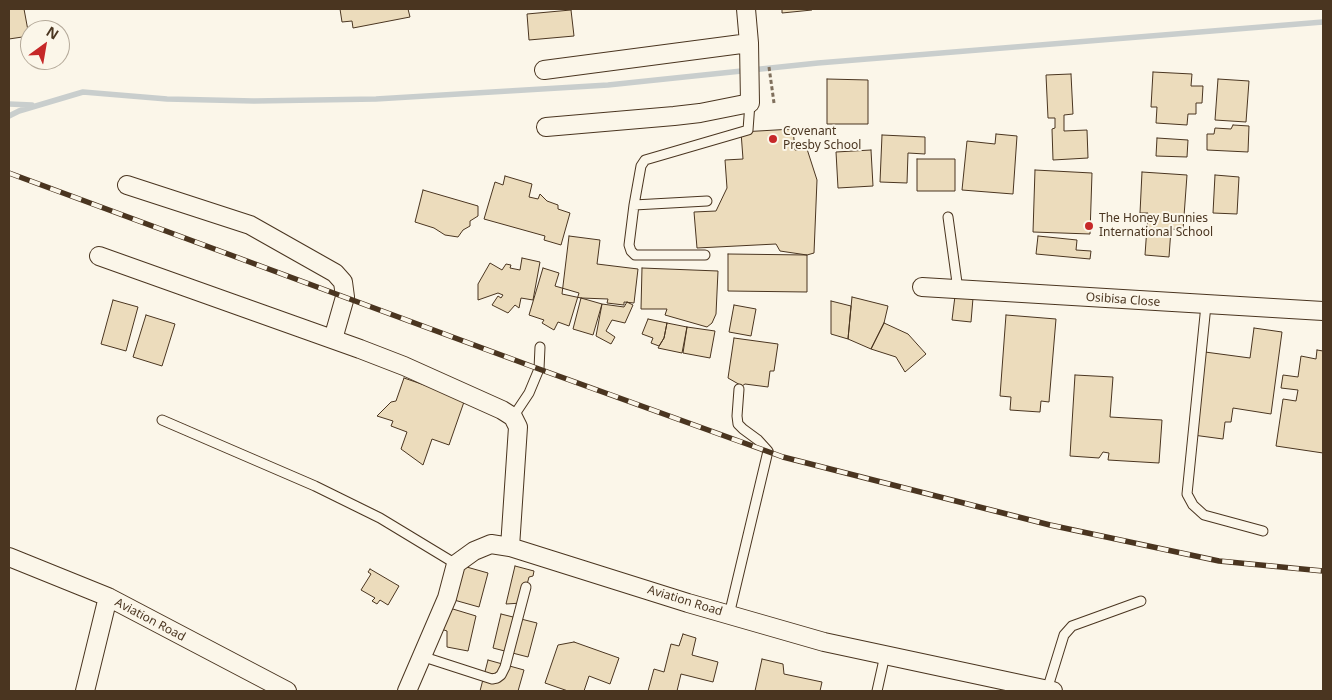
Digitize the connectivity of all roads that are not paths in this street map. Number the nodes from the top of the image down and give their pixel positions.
1 (746, 9) edge
2 (749, 44) junction
3 (544, 70) dead end
4 (750, 97) junction
5 (546, 127) dead end
6 (127, 185) dead end
7 (708, 201) dead end
8 (634, 205) junction
9 (948, 217) dead end
10 (705, 255) dead end
11 (100, 256) dead end
12 (922, 287) dead end
13 (958, 290) junction
14 (1206, 305) junction
15 (1323, 310) edge
16 (333, 339) junction
17 (540, 347) dead end
18 (739, 389) dead end
19 (513, 417) junction
20 (162, 420) dead end
21 (1263, 531) dead end
22 (510, 547) junction
23 (9, 557) edge
24 (456, 564) junction
25 (526, 587) dead end
26 (108, 597) junction
27 (1141, 601) dead end
28 (729, 614) junction
29 (885, 655) junction
30 (421, 656) junction
31 (1050, 690) edge
32 (85, 691) edge
33 (287, 691) edge
34 (406, 691) edge
35 (877, 691) edge

1 - 2 street
2 - 3 street
2 - 4 street
4 - 5 street
4 - 8 lane
6 - 16 street
7 - 8 lane
8 - 10 lane
9 - 13 lane
11 - 16 street
12 - 13 street, Osibisa Close
13 - 14 street, Osibisa Close
14 - 15 street, Osibisa Close
14 - 21 lane
16 - 19 street
17 - 19 lane
18 - 28 lane
19 - 22 street
20 - 24 lane
22 - 24 street, Aviation Road
22 - 28 street, Aviation Road
23 - 26 street, Aviation Road
24 - 30 street
25 - 30 lane
26 - 32 street
26 - 33 street, Aviation Road
27 - 31 lane
28 - 29 street, Aviation Road
29 - 31 street, Aviation Road
29 - 35 lane
30 - 34 street

